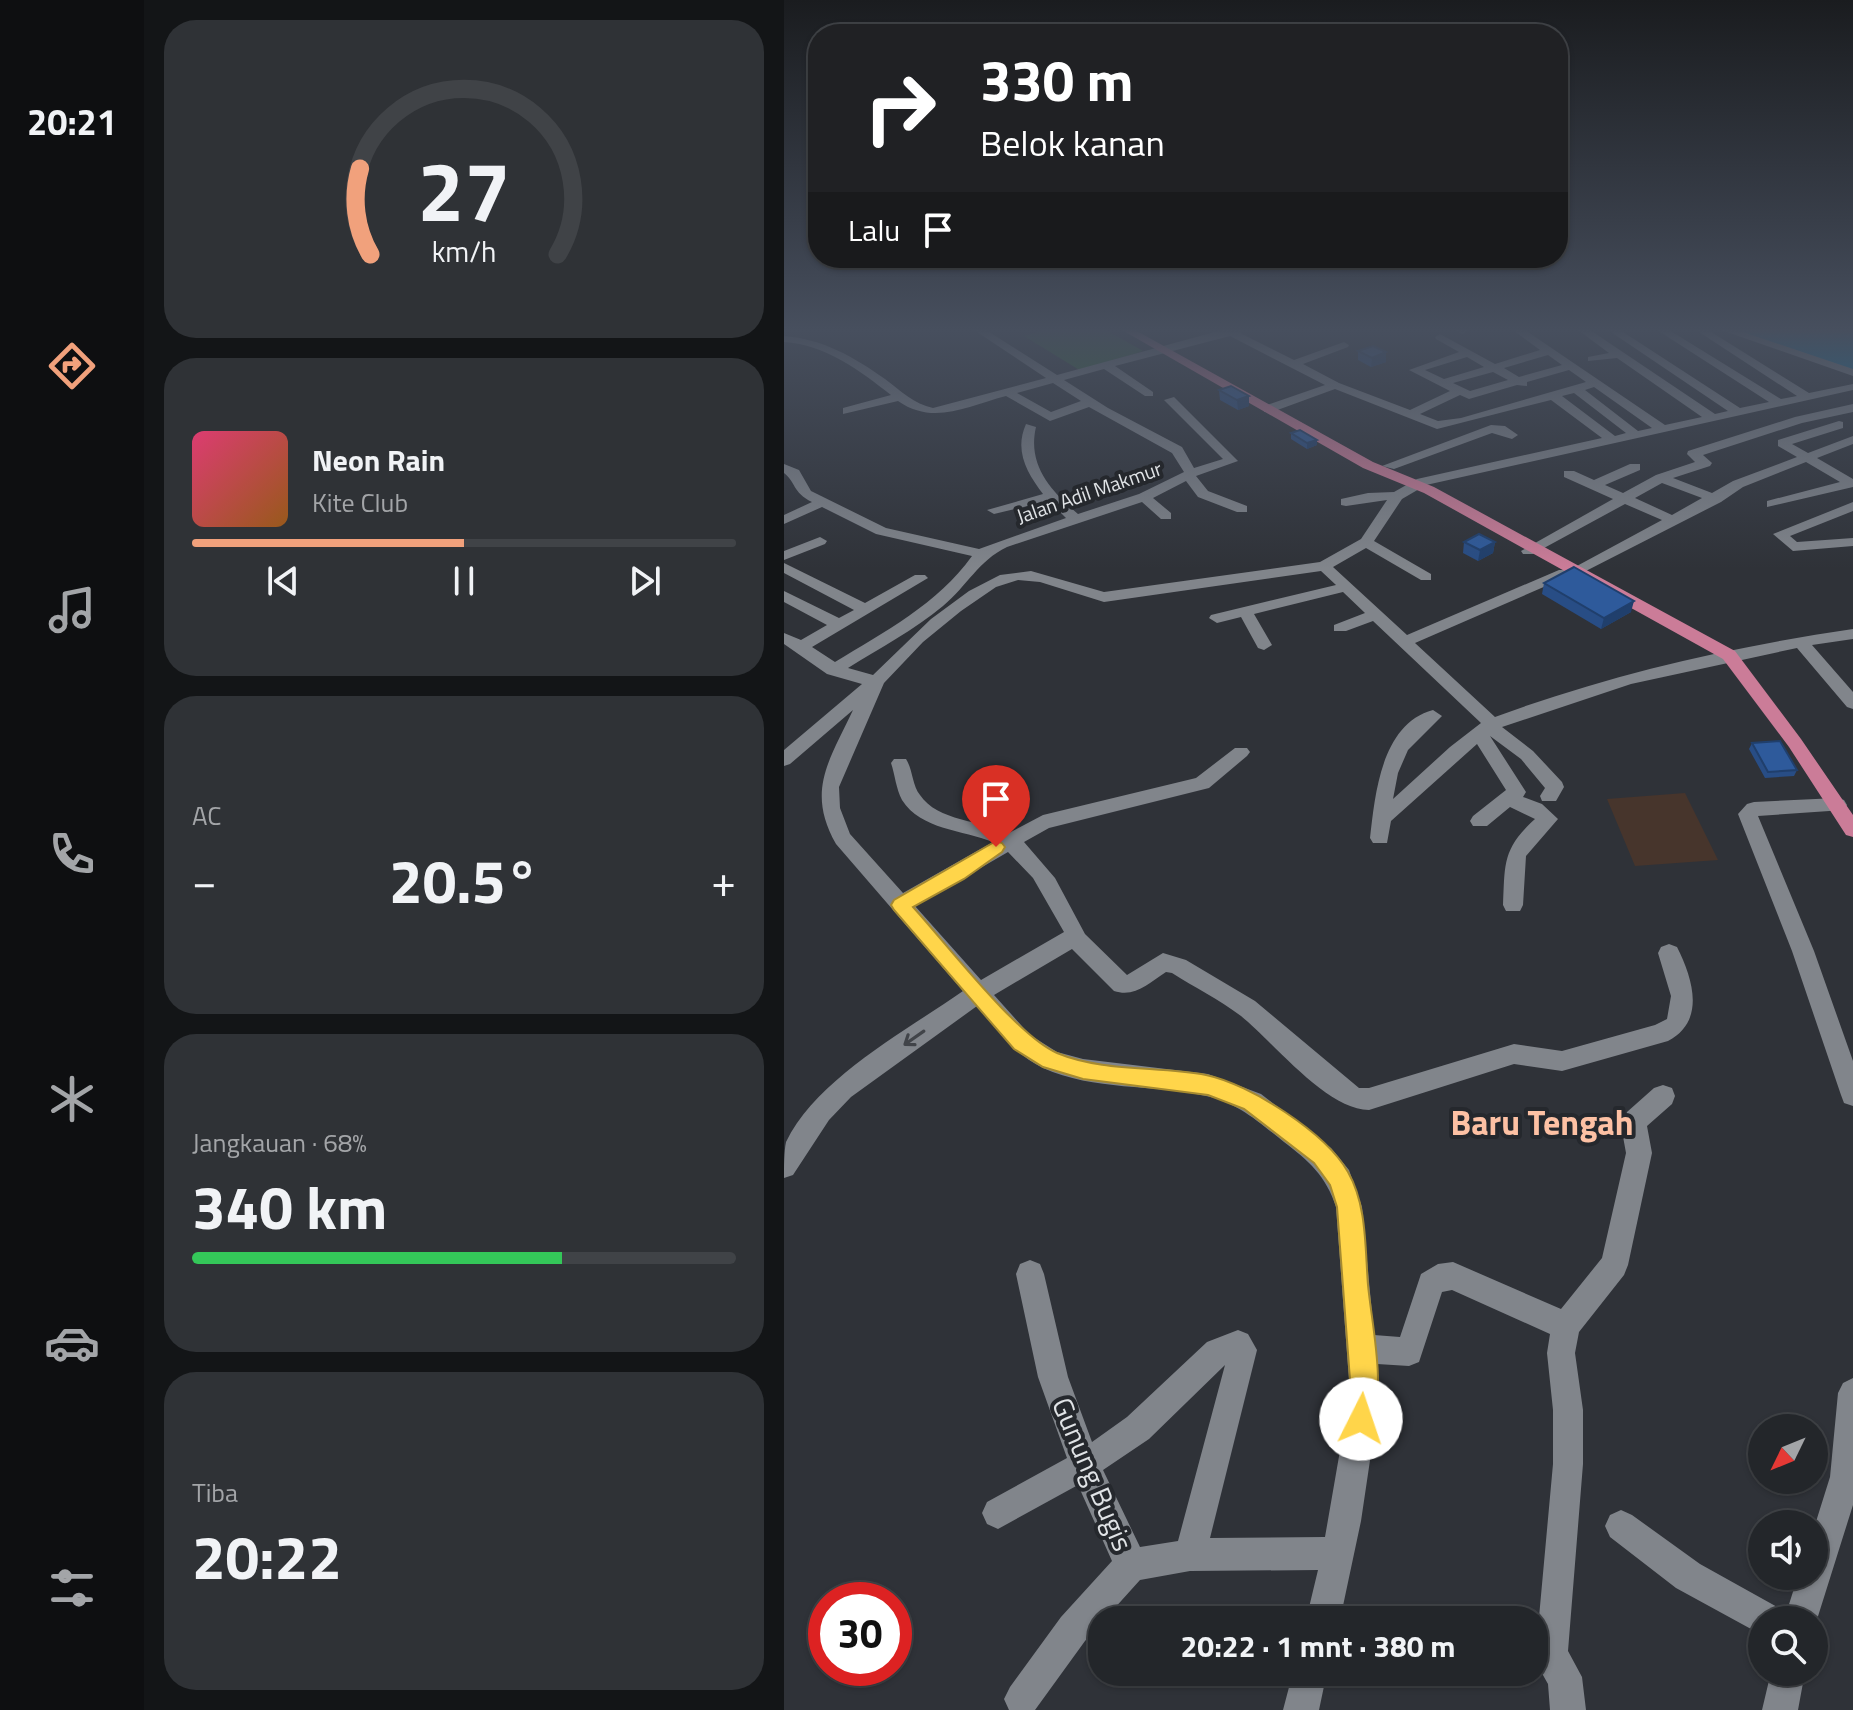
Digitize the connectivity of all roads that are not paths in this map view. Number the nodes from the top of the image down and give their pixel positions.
1 (851, 410) edge
2 (920, 410) edge
3 (942, 410) edge
4 (1035, 410) edge
5 (1071, 410) edge
6 (1104, 410) edge
7 (1180, 410) edge
8 (1278, 410) edge
9 (1279, 410) edge
10 (1401, 410) edge
11 (1427, 410) edge
12 (1501, 410) edge
13 (1568, 410) edge
14 (1603, 410) edge
15 (1635, 410) edge
16 (1701, 410) edge
17 (1735, 410) edge
18 (1748, 410) edge
19 (1845, 410) edge
20 (847, 411) dead end
21 (1738, 412) junction
22 (1417, 416) junction
23 (1711, 417) junction
24 (1843, 424) dead end
25 (1030, 427) dead end
26 (1571, 427) dead end
27 (1661, 428) junction
28 (1635, 434) junction
29 (1512, 435) dead end
30 (1611, 439) junction
31 (1853, 440) edge
32 (1594, 443) junction
33 (1807, 458) junction
34 (1389, 466) junction
35 (1635, 467) dead end
36 (784, 468) edge
37 (1190, 474) junction
38 (1569, 474) dead end
39 (1661, 478) junction
40 (1852, 483) edge
41 (1738, 484) junction
42 (1594, 485) junction
43 (1422, 486) junction
44 (1397, 496) junction
45 (1049, 497) junction
46 (1144, 497) junction
47 (1623, 499) junction
48 (1716, 499) junction
49 (823, 502) junction
50 (1346, 502) dead end
51 (1772, 504) junction
52 (1853, 506) edge
53 (1242, 509) dead end
54 (994, 510) dead end
55 (1166, 516) dead end
56 (784, 520) edge
57 (1076, 520) junction
58 (1673, 520) junction
59 (1800, 526) junction
60 (820, 541) dead end
61 (1366, 542) junction
62 (1853, 542) edge
63 (1529, 547) junction
64 (981, 554) junction
65 (784, 556) edge
66 (1324, 566) junction
67 (784, 567) edge
68 (1572, 572) junction
69 (1426, 577) dead end
70 (920, 578) dead end
71 (1347, 587) junction
72 (784, 596) edge
73 (864, 609) junction
74 (1245, 611) junction
75 (1377, 614) junction
76 (1217, 618) dead end
77 (838, 624) junction
78 (1340, 628) dead end
79 (1853, 634) edge
80 (784, 638) edge
81 (1406, 641) junction
82 (1800, 641) junction
83 (1264, 645) dead end
84 (802, 646) junction
85 (1729, 661) junction
86 (833, 670) junction
87 (876, 681) junction
88 (1853, 703) edge
89 (1433, 716) dead end
90 (1487, 728) junction
91 (1241, 752) dead end
92 (784, 760) edge
93 (900, 763) dead end
94 (1549, 796) dead end
95 (1508, 799) junction
96 (1837, 805) junction
97 (1382, 818) junction
98 (1480, 821) dead end
99 (1853, 830) edge
100 (1380, 838) dead end
101 (1008, 840) junction
102 (900, 905) junction
103 (1513, 905) dead end
104 (1074, 937) junction
105 (1669, 953) dead end
106 (978, 993) junction
107 (1853, 1095) edge
108 (1663, 1096) dead end
109 (784, 1166) edge
110 (1030, 1274) dead end
111 (1566, 1326) junction
112 (1361, 1349) junction
113 (1853, 1393) edge
114 (1084, 1463) junction
115 (998, 1513) dead end
116 (1621, 1526) dead end
117 (1339, 1553) junction
118 (1190, 1555) junction
119 (1131, 1565) junction
120 (1326, 1606) edge
121 (1805, 1606) edge
122 (1748, 1609) edge
123 (1307, 1686) edge
124 (1785, 1686) edge
125 (1022, 1699) dead end
126 (1301, 1710) edge
127 (1568, 1710) edge
128 (1780, 1710) edge

1 - 20 street
2 - 3 street
4 - 5 street
6 - 37 street, Jalan Adil Makmur
7 - 37 street
8 - 43 main road
9 - 34 main road
10 - 22 street
11 - 22 street
12 - 22 street
13 - 30 street
14 - 28 street
15 - 27 street
16 - 23 street
17 - 21 street
18 - 21 street
19 - 39 street
21 - 23 street
23 - 27 street
24 - 33 street
25 - 45 street
26 - 32 street
27 - 28 street
28 - 30 street
29 - 34 street
30 - 32 street
31 - 33 street
32 - 43 street
33 - 40 street
33 - 41 street
34 - 43 main road
35 - 42 street
36 - 49 street
37 - 46 street, Jalan Adil Makmur
37 - 53 street
38 - 42 street
39 - 47 street
39 - 48 street
40 - 51 street
41 - 48 street
41 - 51 street
42 - 47 street
43 - 44 street
43 - 63 main road
44 - 50 street
44 - 61 street
45 - 54 street
45 - 57 street
46 - 55 street
46 - 57 street, Jalan Adil Makmur
47 - 58 street
47 - 63 street
48 - 58 street
49 - 56 street
49 - 64 street
51 - 59 street
52 - 59 street
57 - 64 street, Jalan Adil Makmur
58 - 68 street
59 - 62 street
60 - 65 street
61 - 66 street
61 - 69 street
63 - 68 main road
64 - 86 street
66 - 71 street
66 - 87 street
67 - 73 street
68 - 81 street
68 - 85 main road
70 - 73 street
71 - 74 street
71 - 75 street
72 - 77 street
73 - 77 street
74 - 76 street
74 - 83 street
75 - 78 street
75 - 81 street
77 - 84 street
79 - 82 street
80 - 84 street
81 - 90 street
82 - 85 street
82 - 88 street
84 - 86 street
85 - 90 street
85 - 96 main road
86 - 87 street
87 - 92 street
87 - 102 street
89 - 97 street
90 - 94 street
90 - 95 street
90 - 97 street
91 - 101 street
93 - 101 street
95 - 98 street
95 - 103 street
96 - 99 main road
96 - 107 street
97 - 100 street
101 - 102 street
101 - 104 street
102 - 106 street
104 - 105 street
104 - 106 street
106 -> 109 street
106 - 112 street
108 - 111 street
110 - 114 street, Gunung Bugis
111 - 112 street
111 - 127 street
112 - 117 street
113 - 121 street
114 - 115 street
114 - 118 street
114 - 119 street, Gunung Bugis
116 - 122 street
117 - 118 street, Gunung Bugis
117 - 120 street
118 - 119 street, Gunung Bugis
119 - 125 street
123 - 126 street
124 - 128 street

